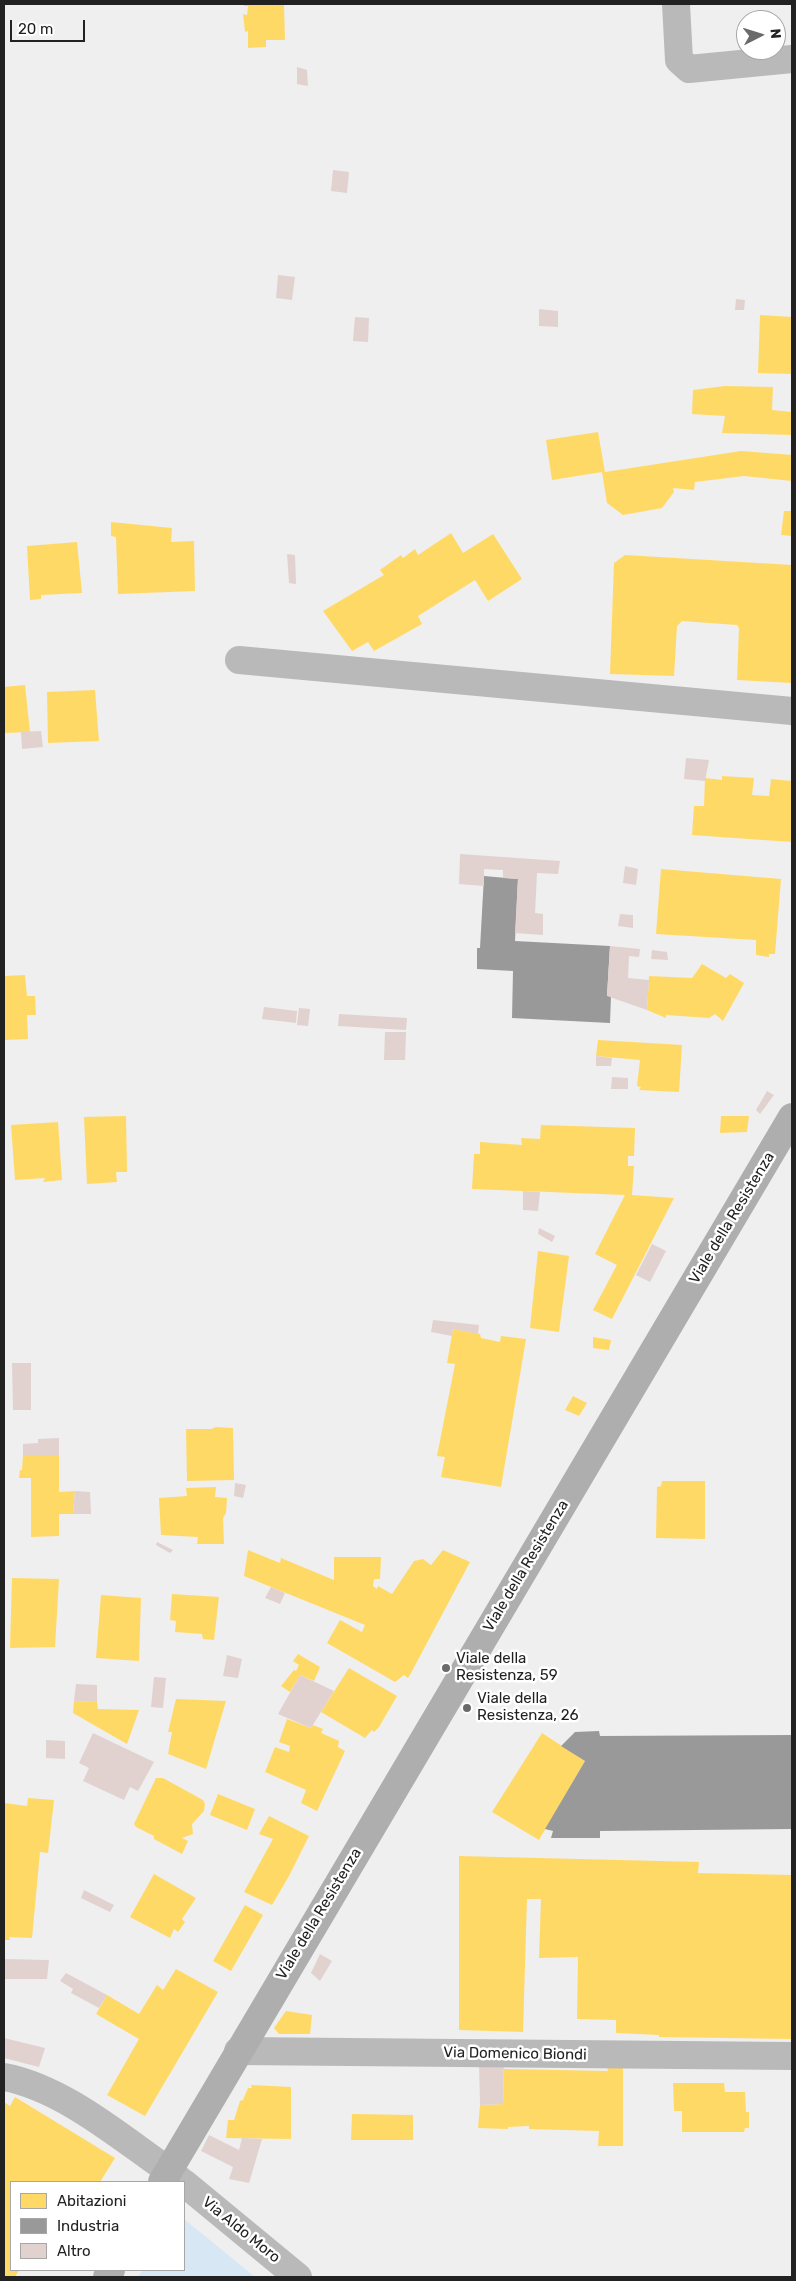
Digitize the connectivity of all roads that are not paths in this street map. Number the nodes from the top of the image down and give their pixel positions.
1 (676, 4) edge
2 (792, 59) edge
3 (239, 660) dead end
4 (792, 711) edge
5 (792, 1117) edge
6 (238, 2051) junction
7 (792, 2056) edge
8 (4, 2077) edge
9 (174, 2180) edge
10 (185, 2189) edge
11 (298, 2277) edge

1 - 2 street
3 - 4 street
5 - 6 main road, Viale della Resistenza
6 - 7 street, Via Domenico Biondi
6 - 9 main road, Viale della Resistenza
8 - 9 street, Via Aldo Moro
10 - 11 street, Via Aldo Moro

